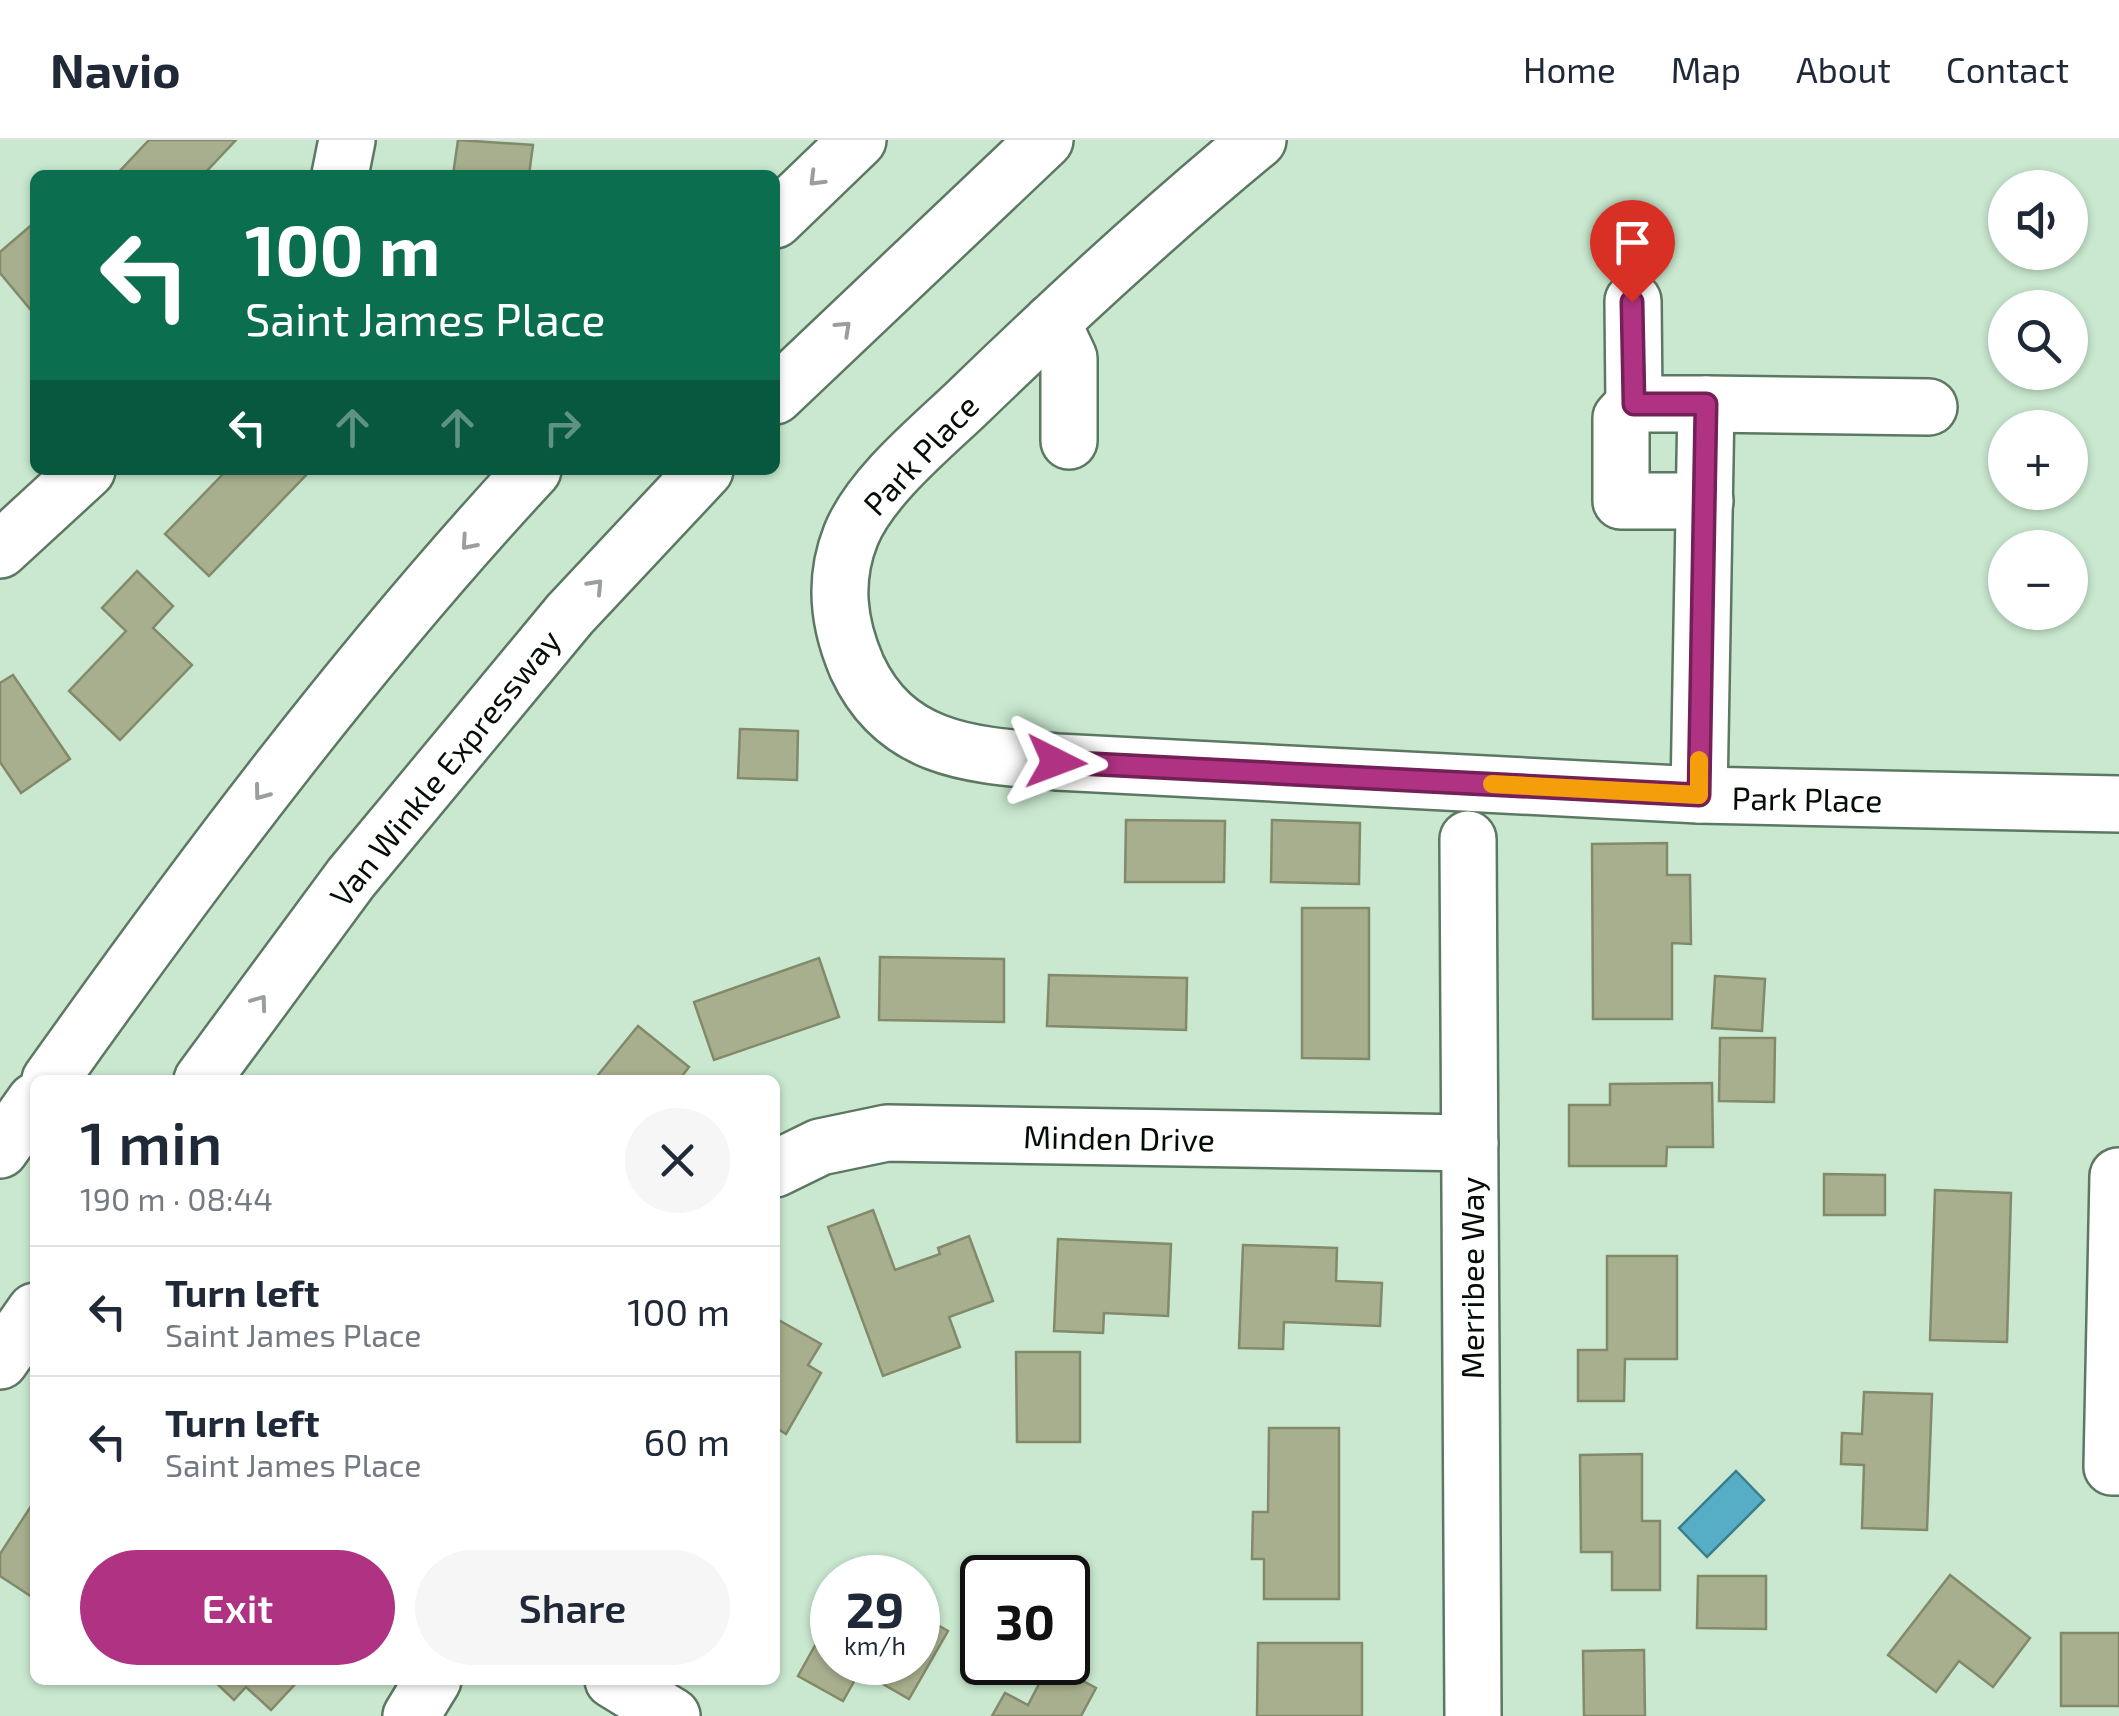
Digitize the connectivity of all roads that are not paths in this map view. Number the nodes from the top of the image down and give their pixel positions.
1 (348, 140) edge
2 (858, 140) edge
3 (1044, 140) edge
4 (1258, 140) edge
5 (341, 170) edge
6 (780, 215) edge
7 (1632, 302) dead end
8 (1052, 322) junction
9 (780, 391) edge
10 (1634, 404) junction
11 (1706, 404) junction
12 (1929, 407) dead end
13 (1069, 441) dead end
14 (82, 475) edge
15 (529, 475) edge
16 (700, 475) edge
17 (1704, 501) junction
18 (0, 550) edge
19 (1699, 795) junction
20 (2119, 804) edge
21 (1468, 839) dead end
22 (54, 1075) edge
23 (206, 1075) edge
24 (30, 1108) edge
25 (1470, 1144) junction
26 (0, 1150) edge
27 (780, 1166) edge
28 (2118, 1176) edge
29 (30, 1318) edge
30 (0, 1360) edge
31 (2119, 1468) edge
32 (430, 1685) edge
33 (621, 1685) edge
34 (411, 1716) edge
35 (672, 1716) edge
36 (1473, 1716) edge

1 - 5 street
2 -> 6 street
9 -> 3 street
4 - 8 street, Park Place
7 - 10 street
8 - 13 street
8 - 19 street, Park Place
10 - 11 street
10 - 17 street
11 - 12 street
11 - 17 street
14 - 18 street
15 -> 22 street
23 -> 16 street, Van Winkle Expressway
17 - 19 street
19 - 20 street, Park Place
21 - 25 street, Merribee Way
24 - 26 street
25 - 27 street, Minden Drive
25 - 36 street, Merribee Way
28 - 31 street
29 - 30 street
32 - 34 street
33 - 35 street

